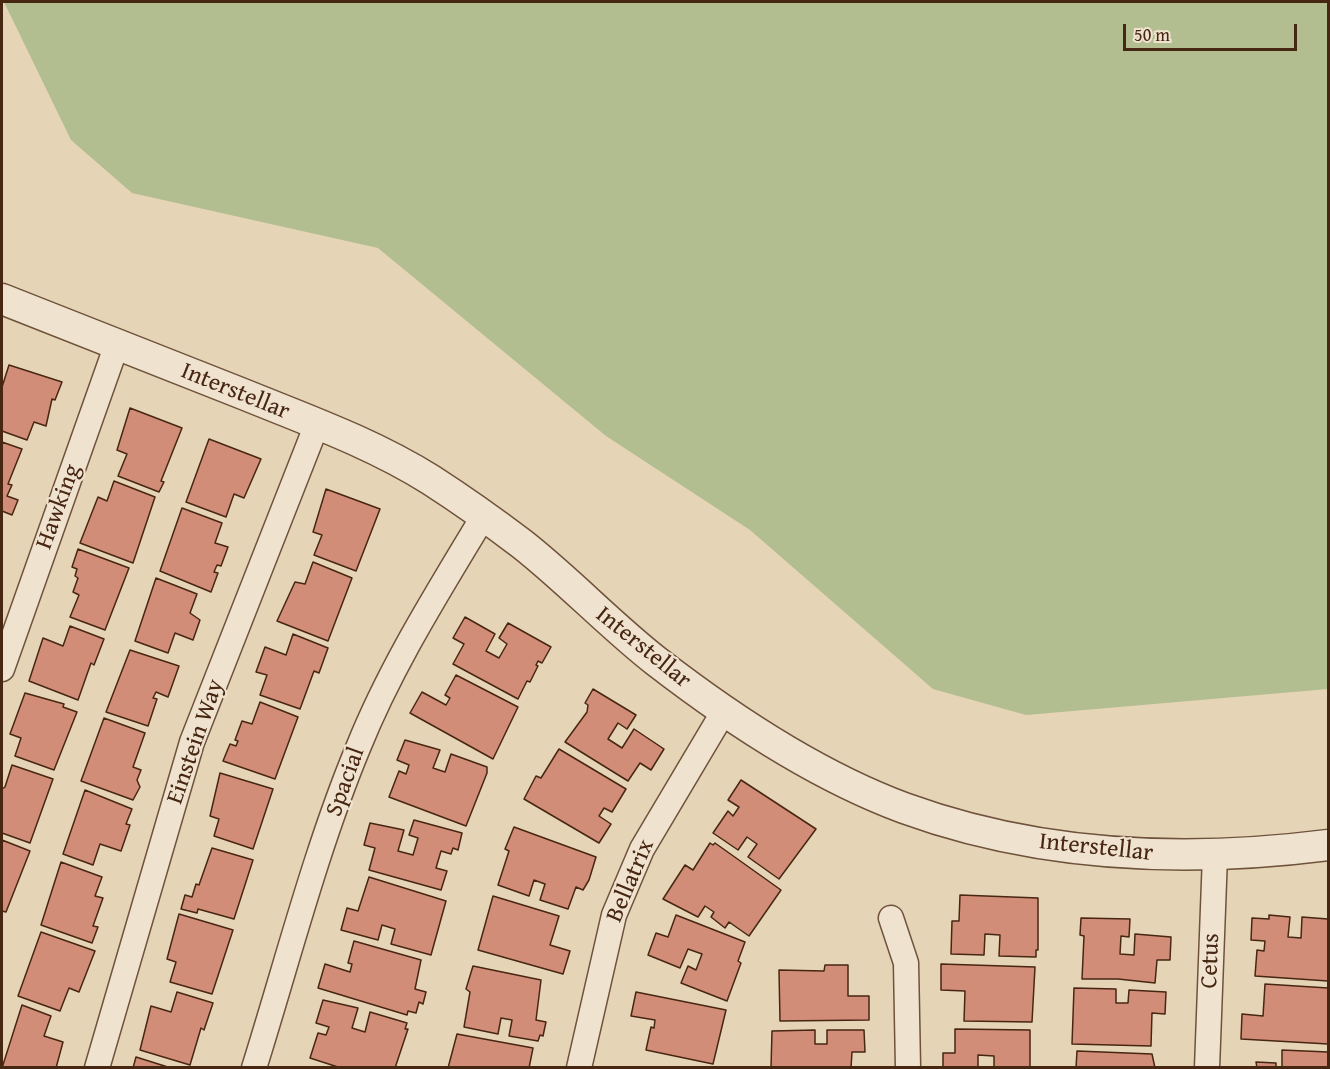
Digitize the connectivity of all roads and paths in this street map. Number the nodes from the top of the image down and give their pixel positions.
1 (2, 298) edge
2 (117, 345) junction
3 (317, 424) junction
4 (483, 517) junction
5 (2, 669) edge
6 (724, 711) junction
7 (1329, 845) edge
8 (1215, 855) junction
9 (891, 918) dead end
10 (97, 1068) edge
11 (254, 1068) edge
12 (579, 1068) edge
13 (909, 1068) edge
14 (1207, 1068) edge

1 - 2 street, Interstellar
2 - 3 street, Interstellar
2 - 5 street, Hawking
3 - 4 street, Interstellar
3 - 10 street, Einstein Way
4 - 6 street, Interstellar
4 - 11 street, Spacial
6 - 8 street, Interstellar
6 - 12 street, Bellatrix
7 - 8 street, Interstellar
8 - 14 street, Cetus
9 - 13 street

